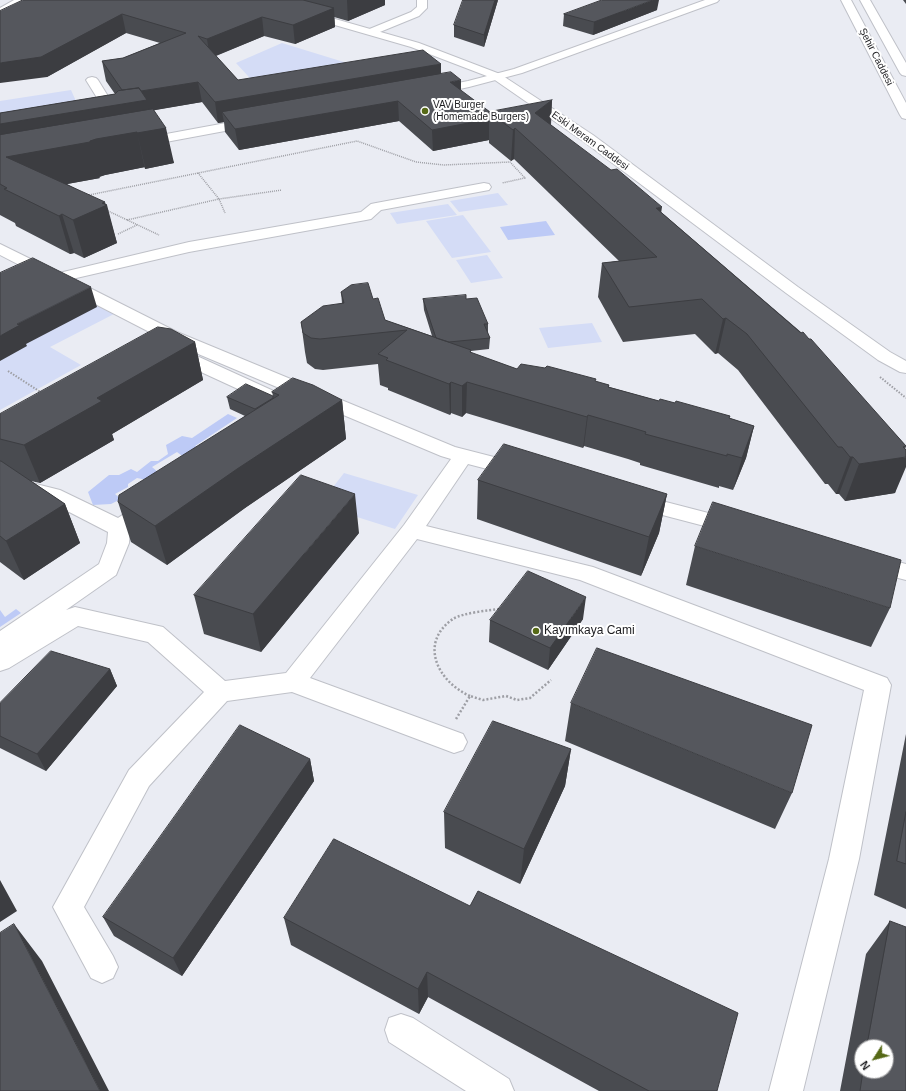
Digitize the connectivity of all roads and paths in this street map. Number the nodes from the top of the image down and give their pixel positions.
1 (21, 0) edge
2 (34, 0) edge
3 (258, 0) edge
4 (422, 0) edge
5 (429, 0) edge
6 (714, 0) edge
7 (846, 0) edge
8 (864, 0) edge
9 (0, 13) edge
10 (371, 32) junction
11 (404, 34) junction
12 (906, 73) edge
13 (496, 76) junction
14 (92, 80) dead end
15 (422, 92) edge
16 (906, 115) edge
17 (266, 120) edge
18 (104, 127) edge
19 (125, 145) edge
20 (198, 173) junction
21 (484, 188) joint
22 (282, 190) dead end
23 (86, 196) edge
24 (219, 199) junction
25 (104, 209) dead end
26 (111, 212) junction
27 (225, 213) dead end
28 (104, 215) dead end
29 (127, 220) junction
30 (138, 225) junction
31 (118, 234) dead end
32 (194, 246) junction
33 (0, 249) edge
34 (20, 259) junction
35 (0, 268) edge
36 (56, 278) junction
37 (160, 330) junction
38 (140, 341) edge
39 (884, 356) junction
40 (157, 361) edge
41 (906, 368) edge
42 (8, 371) dead end
43 (876, 374) dead end
44 (906, 378) edge
45 (44, 395) edge
46 (906, 398) edge
47 (459, 460) junction
48 (531, 474) edge
49 (0, 482) edge
50 (616, 496) edge
51 (165, 497) edge
52 (119, 528) junction
53 (412, 530) junction
54 (753, 532) edge
55 (852, 558) edge
56 (906, 572) edge
57 (509, 608) edge
58 (0, 644) edge
59 (0, 661) edge
60 (551, 680) dead end
61 (293, 682) junction
62 (220, 692) junction
63 (470, 696) junction
64 (449, 740) joint
65 (102, 967) dead end
66 (400, 1030) dead end
67 (497, 1091) edge
68 (786, 1091) edge

1 - 9 street
2 - 9 street
3 - 10 street, Eski Meram Caddesi
4 - 10 street
5 - 11 street
6 - 13 street
7 - 16 street, Şehir Caddesi
8 - 12 street, Şehir Caddesi
10 - 11 street, Eski Meram Caddesi
11 - 13 street, Eski Meram Caddesi
13 - 15 street
13 - 39 street, Eski Meram Caddesi
14 - 18 street
17 - 19 street
20 - 21 path
20 - 23 path
20 - 24 path
21 - 32 street
22 - 24 path
24 - 27 path
24 - 29 path
25 - 26 path
26 - 28 path
26 - 29 path
29 - 30 path
30 - 31 path
30 - 32 path
32 - 36 street
33 - 34 street
34 - 35 street
34 - 36 street
36 - 37 street
37 - 38 street
37 - 47 street
39 - 41 street, Eski Meram Caddesi
39 - 44 street, Eski Meram Caddesi
40 - 47 street
42 - 45 path
43 - 46 path
47 - 48 street
47 - 53 street
49 - 52 street
50 - 54 street
51 - 52 street
52 - 58 street
53 - 61 street
53 - 68 street
55 - 56 street
57 - 63 path
59 - 62 street
60 - 63 path
61 - 62 street
61 - 64 street
62 - 65 street
63 - 64 path
66 - 67 street

